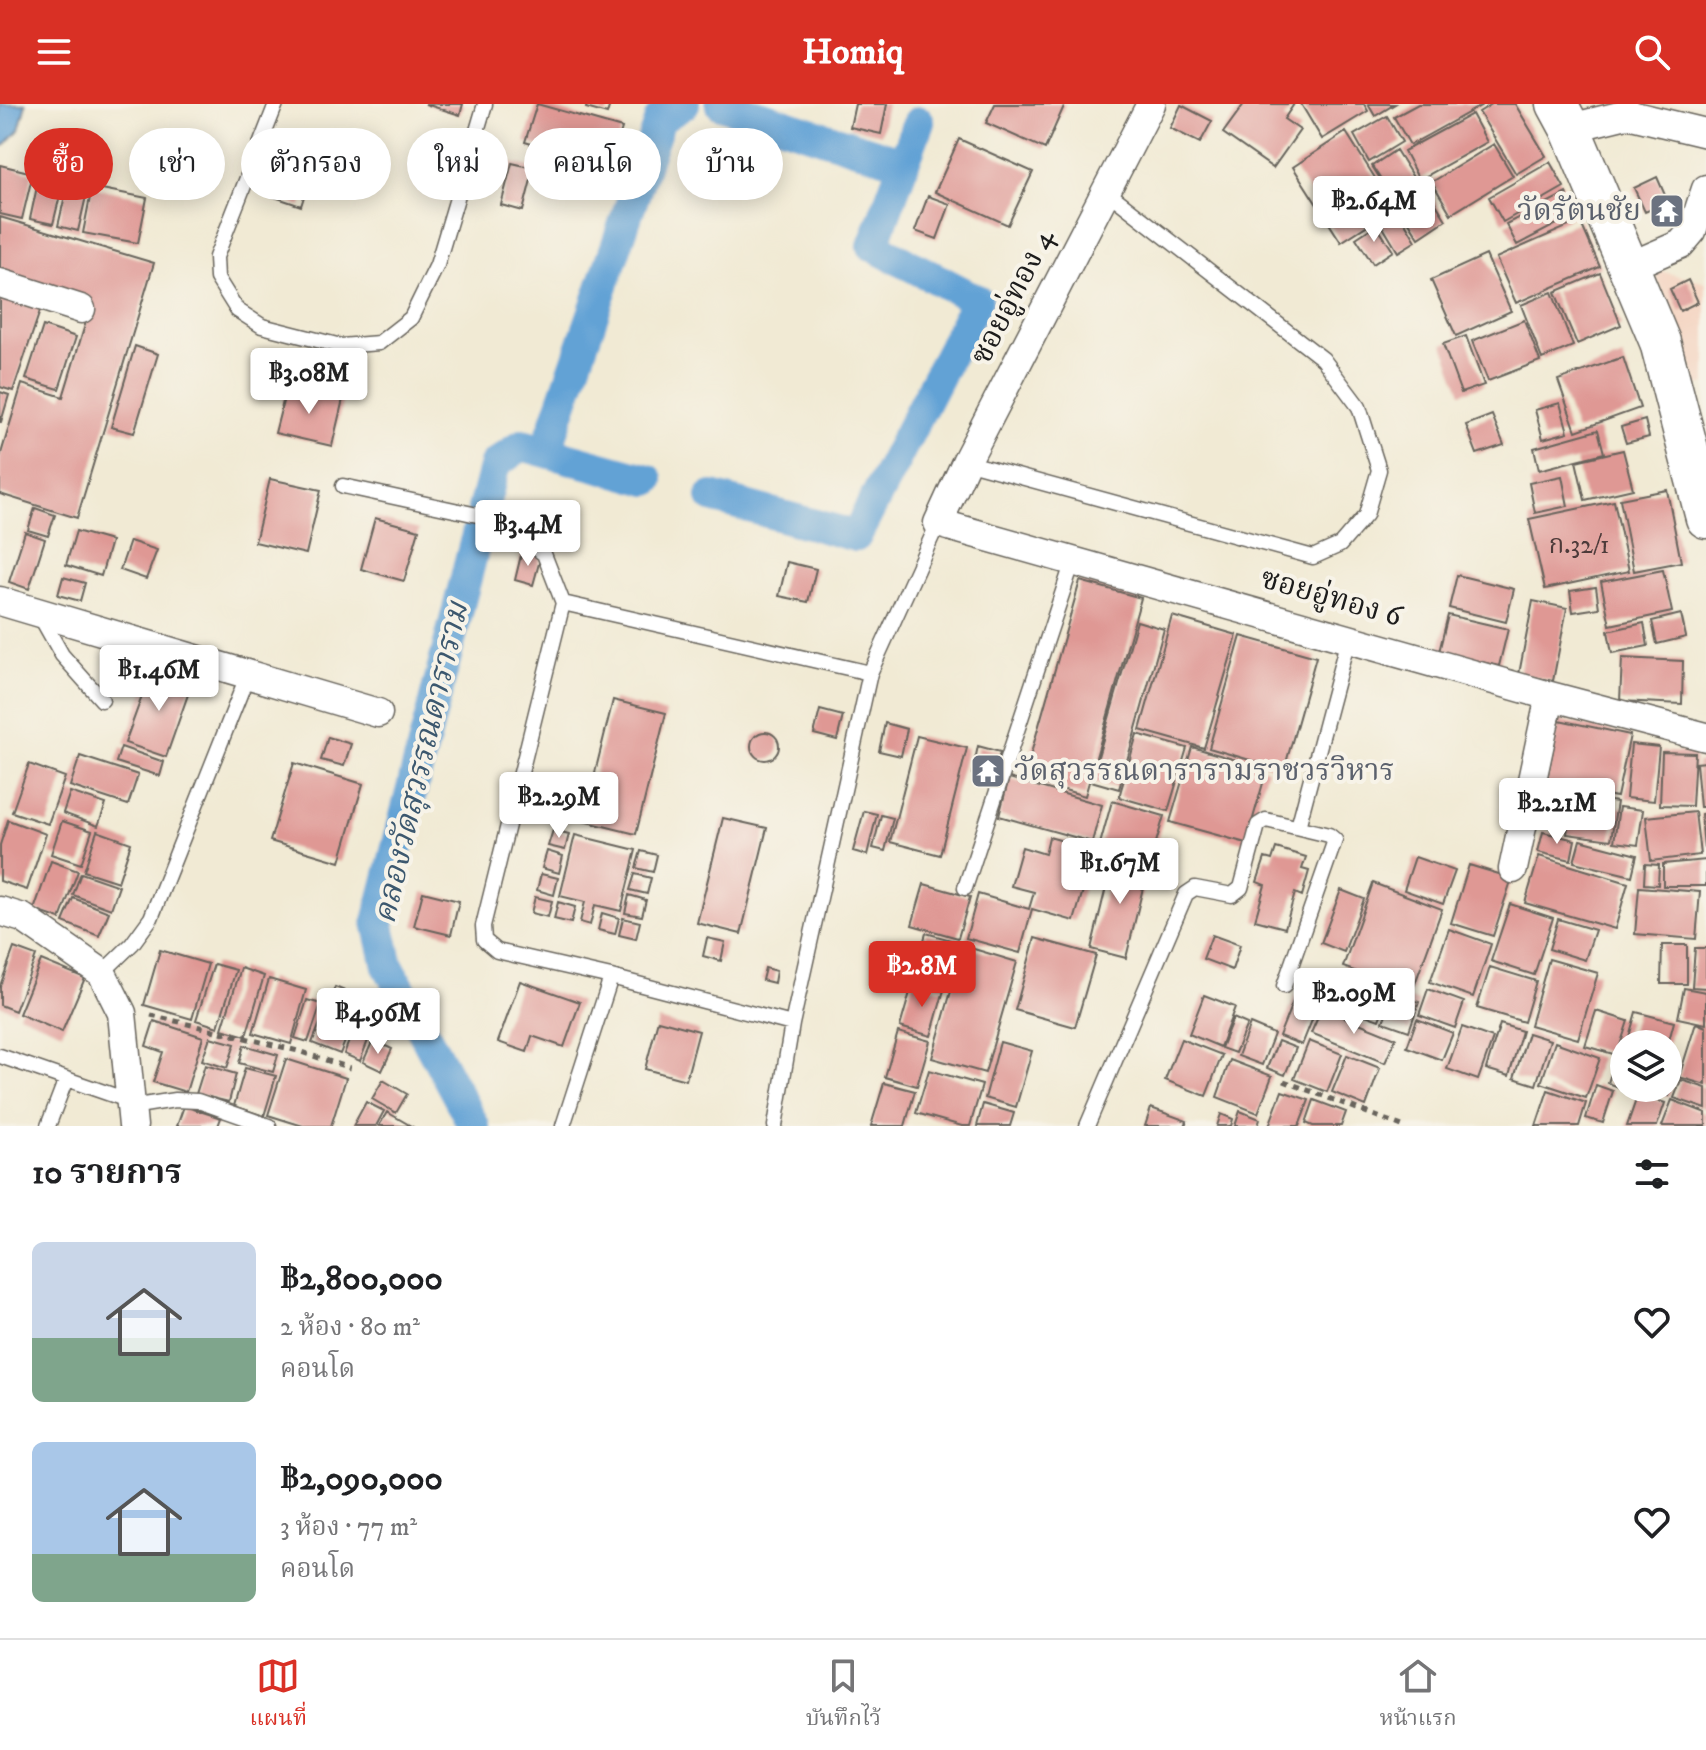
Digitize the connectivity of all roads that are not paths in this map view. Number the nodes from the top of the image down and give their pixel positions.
1 (276, 104) edge
2 (485, 104) edge
3 (1151, 104) edge
4 (1624, 109) edge
5 (1564, 116) edge
6 (1706, 133) edge
7 (1706, 189) edge
8 (1106, 191) junction
9 (1628, 267) junction
10 (0, 283) edge
11 (81, 309) dead end
12 (966, 462) junction
13 (343, 486) dead end
14 (1706, 518) edge
15 (938, 523) junction
16 (1073, 561) junction
17 (0, 601) edge
18 (563, 603) junction
19 (37, 611) junction
20 (1348, 639) junction
21 (870, 673) junction
22 (248, 674) junction
23 (1550, 696) junction
24 (102, 700) dead end
25 (378, 713) dead end
26 (1706, 737) edge
27 (1298, 827) junction
28 (1513, 869) dead end
29 (965, 888) dead end
30 (0, 911) edge
31 (102, 973) junction
32 (611, 977) junction
33 (1284, 986) dead end
34 (792, 1024) junction
35 (0, 1056) edge
36 (66, 1079) junction
37 (131, 1111) edge
38 (48, 1126) edge
39 (269, 1126) edge
40 (563, 1126) edge
41 (775, 1126) edge
42 (1087, 1126) edge

1 - 2 lane
3 - 8 street, ซอยอู่ทอง 4
4 - 5 street
4 - 6 street
5 - 9 main road
7 - 9 street
8 - 12 street, ซอยอู่ทอง 4
8 - 12 lane
9 - 14 main road
10 - 11 street
12 - 15 street, ซอยอู่ทอง 4
13 - 18 lane
15 - 16 street, ซอยอู่ทอง 6
15 - 21 lane
16 - 20 street, ซอยอู่ทอง 6
16 - 29 lane
17 - 19 street
18 - 21 lane
18 - 32 lane
19 - 22 street
19 - 24 lane
20 - 23 street, ซอยอู่ทอง 6
20 - 27 lane
21 - 34 lane
22 - 25 street
22 - 31 lane
23 - 26 street, ซอยอู่ทอง 6
23 - 28 street
27 - 33 lane
27 - 42 lane
30 - 31 street
31 - 37 street
32 - 34 lane
32 - 40 lane
34 - 41 lane
35 - 36 lane
36 - 37 lane
36 - 38 lane
37 - 39 lane

